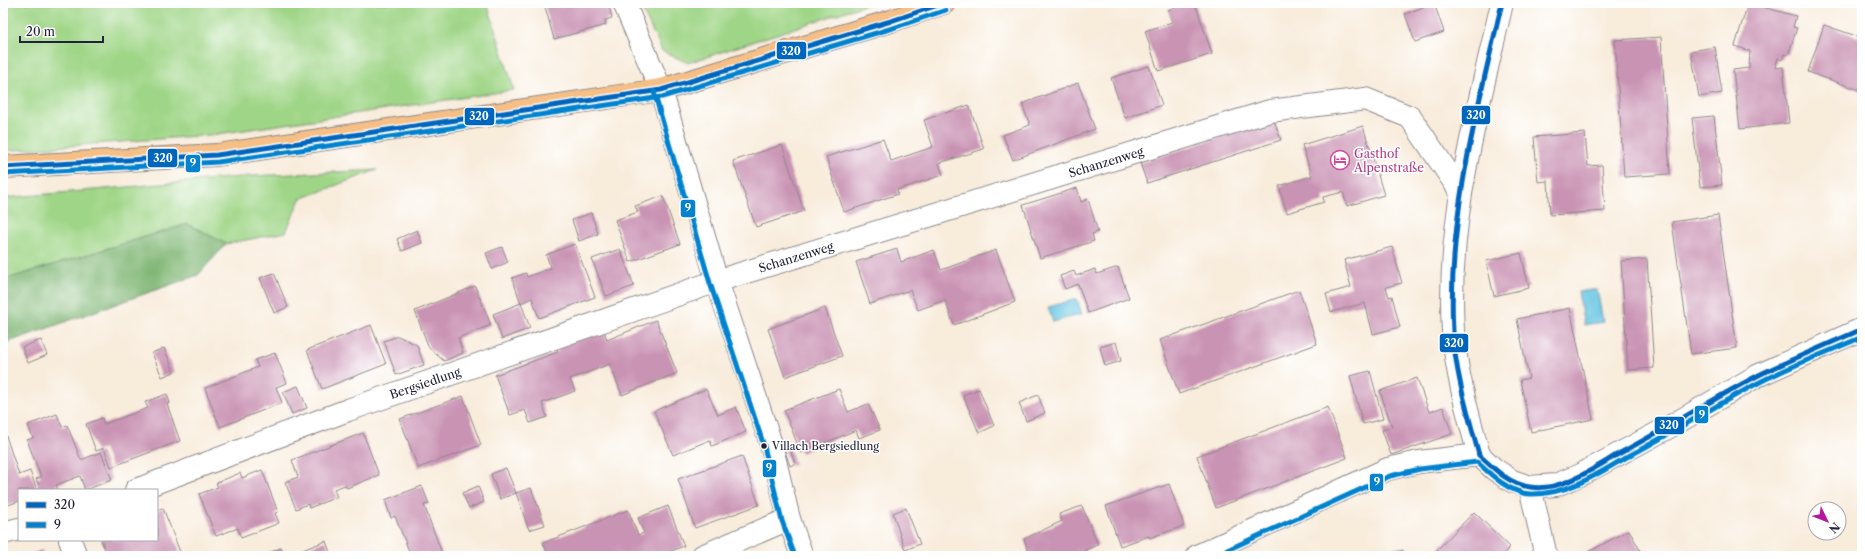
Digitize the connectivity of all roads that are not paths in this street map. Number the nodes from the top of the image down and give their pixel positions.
1 (624, 3) edge
2 (944, 3) edge
3 (1502, 3) edge
4 (661, 90) junction
5 (3, 167) edge
6 (1460, 192) junction
7 (717, 281) junction
8 (1862, 329) edge
9 (1479, 455) junction
10 (1530, 487) junction
11 (139, 489) edge
12 (789, 519) junction
13 (18, 529) edge
14 (3, 533) edge
15 (70, 541) edge
16 (76, 556) edge
17 (702, 556) edge
18 (802, 556) edge
19 (1197, 556) edge
20 (1546, 556) edge

1 - 4 street
2 - 4 main road
3 - 6 street
4 - 5 main road
4 - 7 street
6 - 7 street, Schanzenweg
6 - 9 street
7 - 11 street, Bergsiedlung
7 - 12 street
8 - 10 street
9 - 10 street
9 - 19 street
10 - 20 street
12 - 17 street
12 - 18 street
13 - 14 street
15 - 16 street

